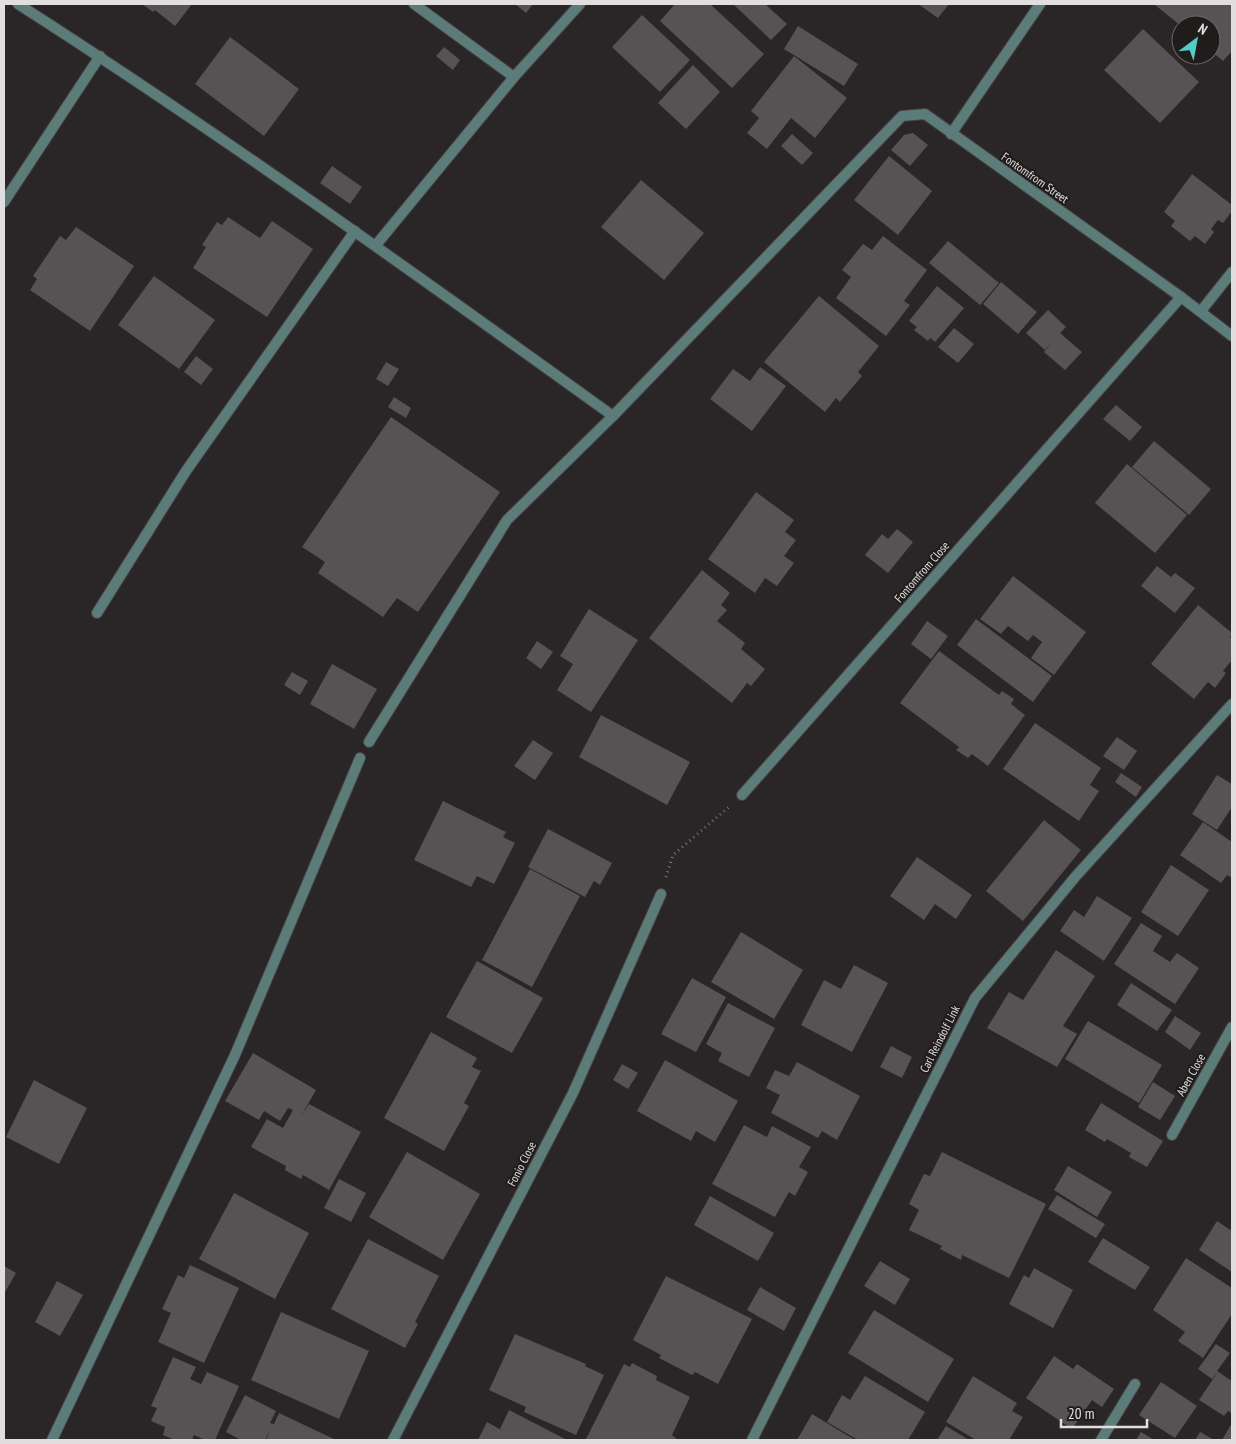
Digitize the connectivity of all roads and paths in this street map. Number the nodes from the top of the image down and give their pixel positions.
1 (18, 4) edge
2 (414, 4) edge
3 (580, 4) edge
4 (1040, 4) edge
5 (100, 56) junction
6 (514, 77) junction
7 (951, 134) junction
8 (4, 202) edge
9 (355, 231) junction
10 (376, 246) junction
11 (1232, 272) edge
12 (1182, 297) junction
13 (1201, 311) junction
14 (1232, 336) edge
15 (613, 416) junction
16 (98, 613) dead end
17 (1232, 704) edge
18 (369, 742) dead end
19 (360, 758) dead end
20 (742, 795) joint
21 (673, 855) dead end
22 (661, 894) dead end
23 (1232, 1027) edge
24 (1172, 1134) dead end
25 (1135, 1384) dead end
26 (52, 1440) edge
27 (393, 1440) edge
28 (752, 1440) edge
29 (1101, 1440) edge

1 - 5 street
2 - 6 street
3 - 6 street
4 - 7 street
5 - 8 street
5 - 9 street
6 - 10 street
7 - 12 street, Fontomfrom Street
7 - 15 street, Fontomfrom Street
9 - 10 street
9 - 16 street
10 - 15 street
11 - 13 street
12 - 13 street, Fontomfrom Street
12 - 20 street, Fontomfrom Close
13 - 14 street, Fontomfrom Street
15 - 18 street, Fontomfrom Street
17 - 28 street, Carl Reindolf Link
19 - 26 street
20 - 21 path
22 - 27 street, Fonio Close
23 - 24 street, Aben Close
25 - 29 street

